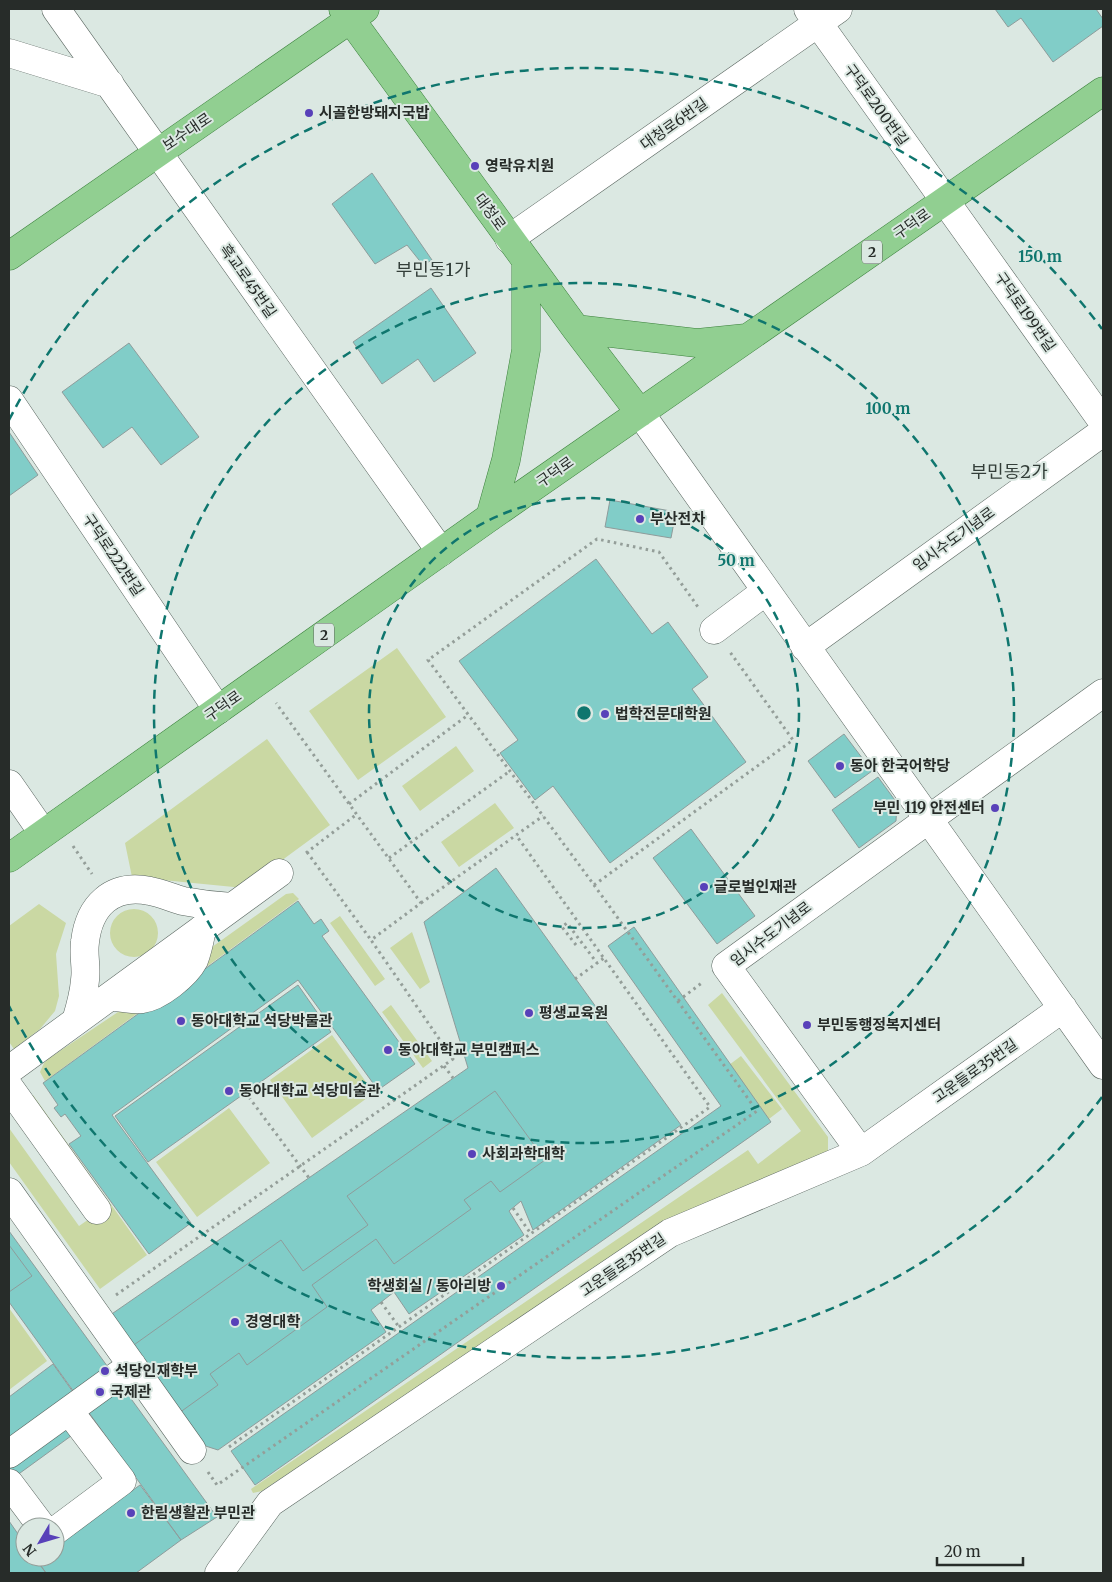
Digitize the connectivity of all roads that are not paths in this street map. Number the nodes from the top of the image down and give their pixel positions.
1 (56, 9) edge
2 (353, 12) edge
3 (821, 14) edge
4 (9, 54) edge
5 (110, 84) junction
6 (1103, 91) edge
7 (157, 152) junction
8 (946, 201) junction
9 (509, 239) junction
10 (9, 256) edge
11 (526, 261) junction
12 (576, 329) junction
13 (747, 338) junction
14 (9, 400) edge
15 (640, 413) junction
16 (1103, 422) edge
17 (1103, 432) edge
18 (490, 517) junction
19 (441, 552) junction
20 (766, 591) junction
21 (714, 630) road end
22 (805, 647) junction
23 (1103, 692) edge
24 (218, 710) junction
25 (9, 784) edge
26 (928, 819) junction
27 (50, 828) junction
28 (9, 858) edge
29 (279, 873) road end
30 (232, 907) junction
31 (1063, 1008) junction
32 (76, 1021) junction
33 (1103, 1065) edge
34 (9, 1070) edge
35 (13, 1097) edge
36 (861, 1152) junction
37 (9, 1192) edge
38 (97, 1210) dead end
39 (132, 1365) junction
40 (69, 1411) junction
41 (192, 1450) road end
42 (9, 1454) edge
43 (9, 1483) edge
44 (34, 1517) edge
45 (65, 1524) edge
46 (219, 1573) edge

1 - 5 street, 흑교로45번길
2 - 7 main road, 보수대로
2 - 9 main road, 대청로
3 - 8 street, 구덕로200번길
3 - 9 street, 대청로6번길
4 - 5 street
5 - 7 street, 흑교로45번길
6 - 8 main road, 구덕로 / 2
7 - 10 main road, 보수대로
7 - 19 street, 흑교로45번길
8 - 13 main road, 구덕로 / 2
8 - 16 street, 구덕로199번길
9 - 11 main road, 대청로
11 - 12 main road, 대청로
11 - 18 main road
12 - 13 main road
12 - 15 main road, 대청로
13 - 15 main road, 구덕로 / 2
14 - 24 street, 구덕로222번길
15 - 18 main road, 구덕로 / 2
15 - 20 street
17 - 22 street, 임시수도기념로
18 - 19 main road, 구덕로 / 2
19 - 24 main road, 구덕로 / 2
20 - 21 street
20 - 22 street
22 - 26 street
23 - 26 street, 임시수도기념로
24 - 27 main road, 구덕로 / 2
25 - 27 street
26 - 31 street
26 - 36 street, 임시수도기념로
27 - 28 main road, 구덕로 / 2
29 - 30 street
30 - 32 street
30 - 32 street
31 - 33 street
31 - 36 street, 고운들로35번길
32 - 34 street
35 - 38 street
36 - 46 street, 고운들로35번길
37 - 39 street
39 - 40 street
39 - 41 street
40 - 42 street
40 - 45 street
43 - 44 street

